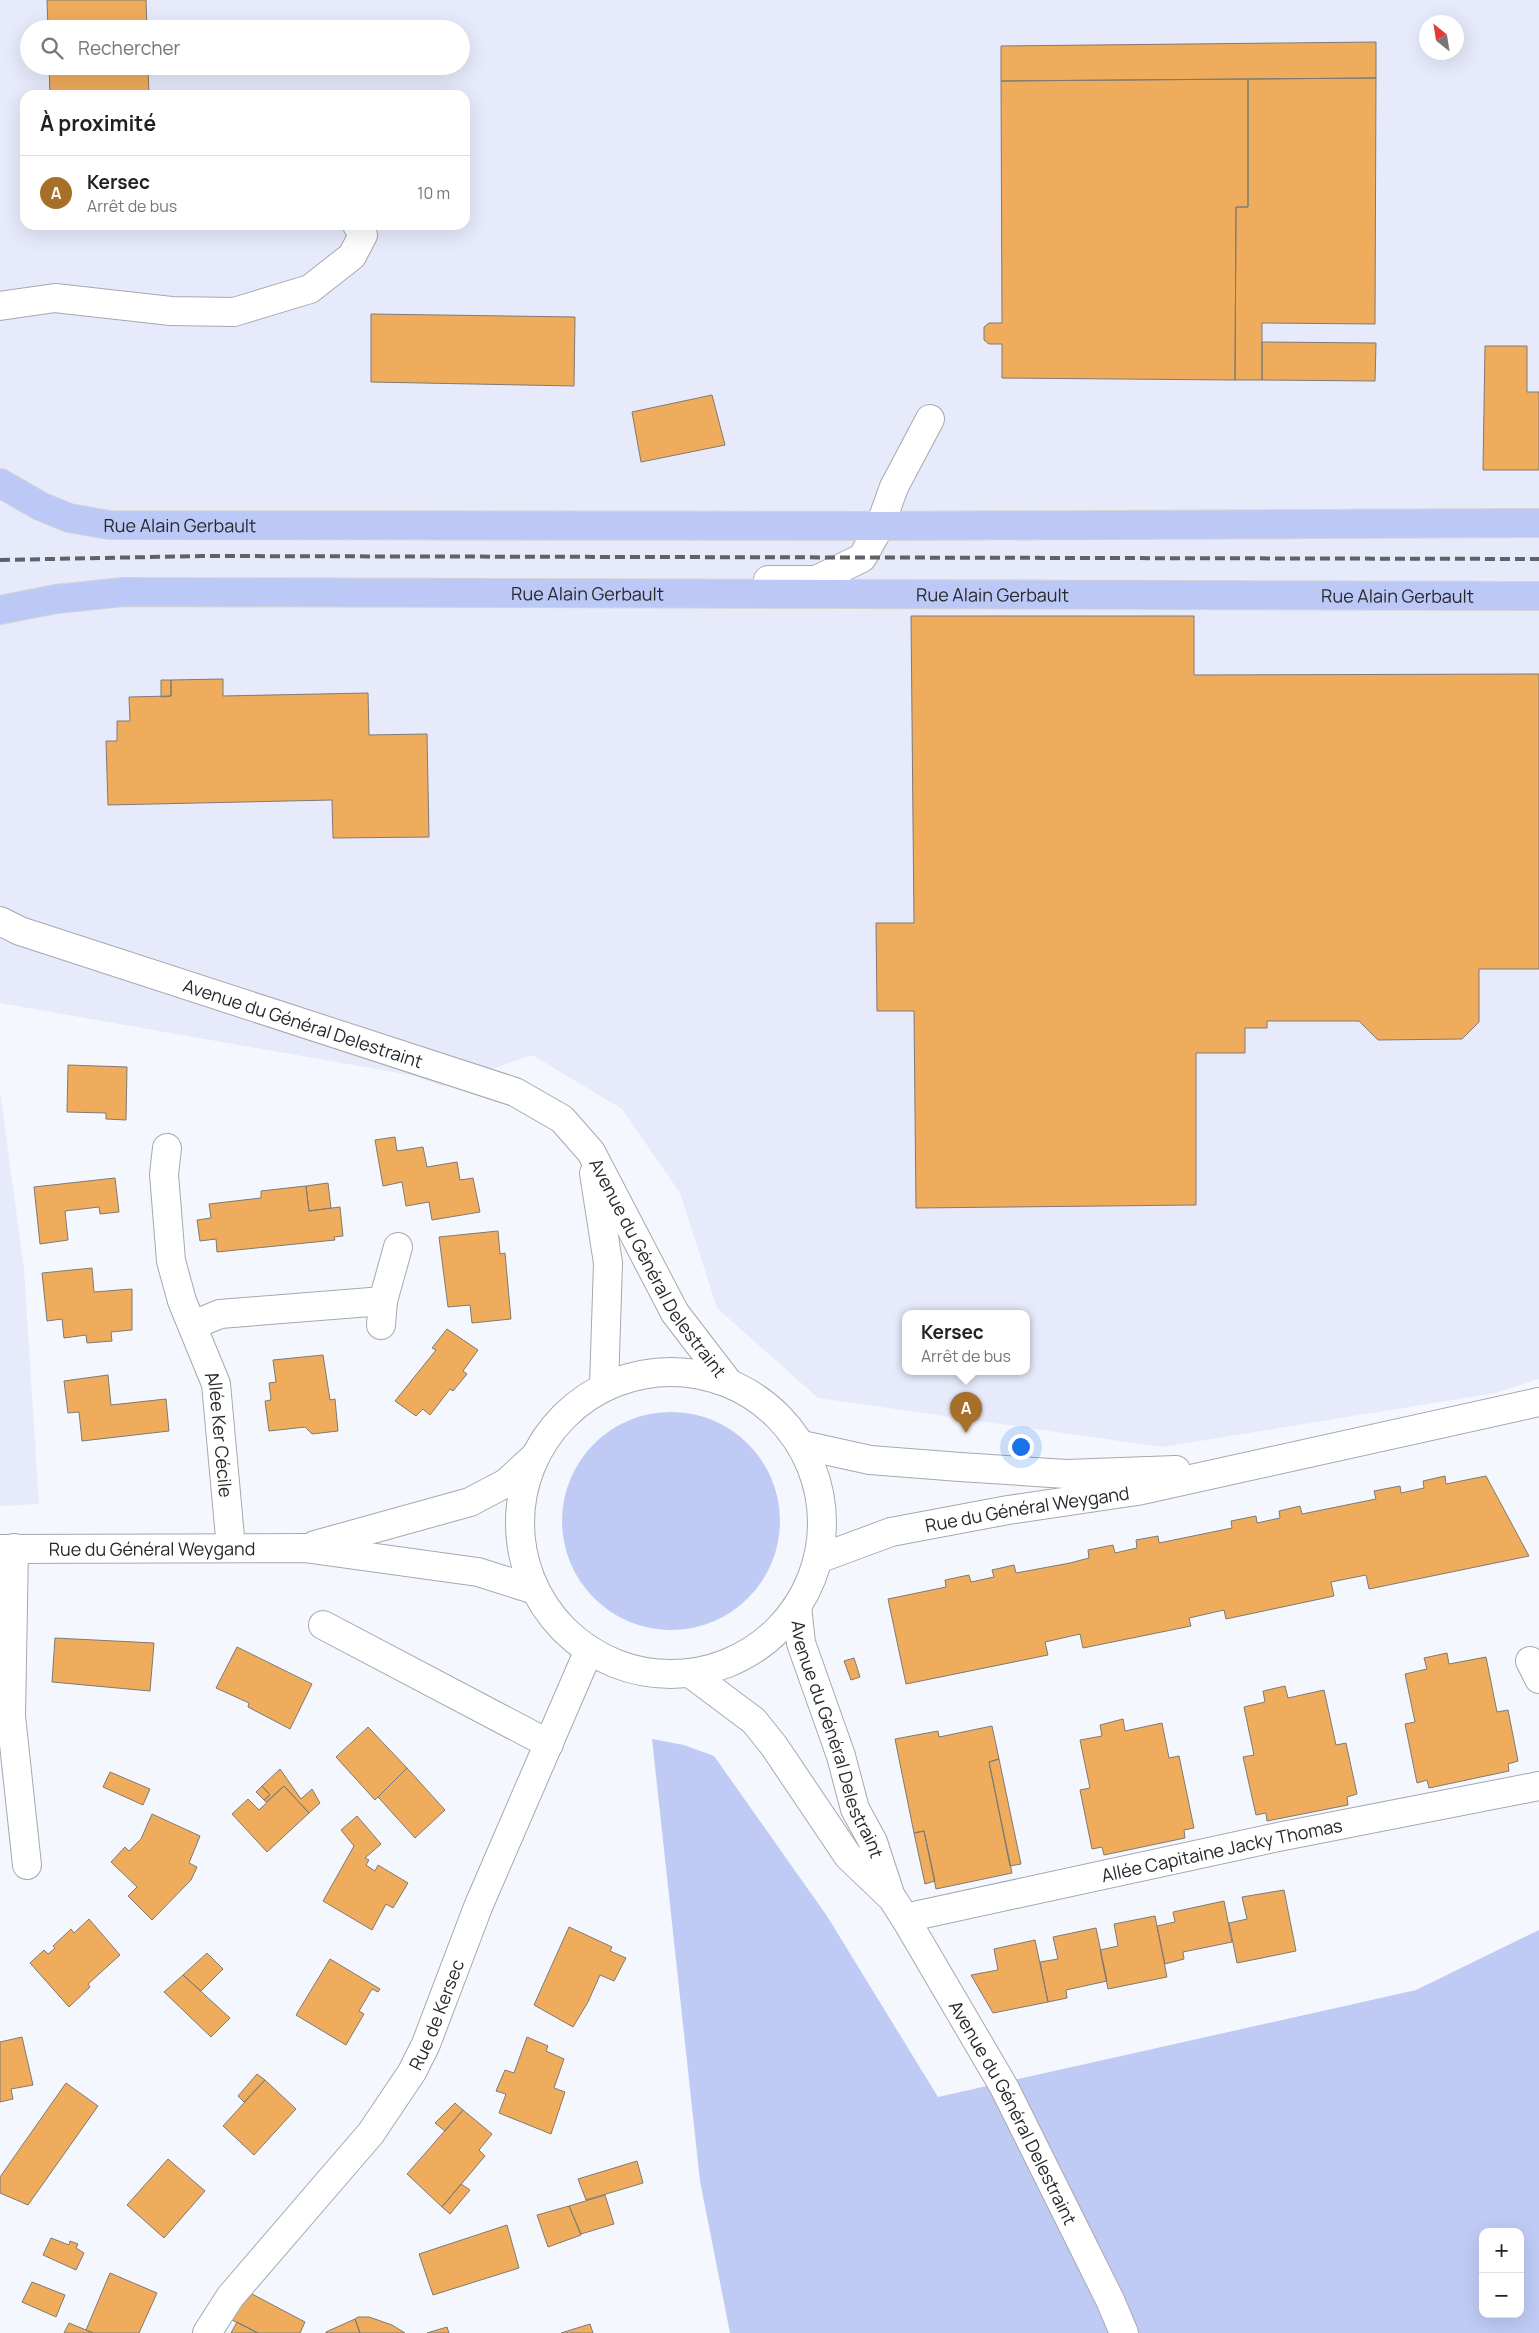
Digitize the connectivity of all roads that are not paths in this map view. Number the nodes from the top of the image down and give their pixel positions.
1 (360, 230) edge
2 (2, 308) edge
3 (930, 420) dead end
4 (0, 483) edge
5 (1539, 523) edge
6 (880, 526) junction
7 (445, 593) junction
8 (1539, 596) edge
9 (0, 610) edge
10 (0, 921) edge
11 (166, 1148) dead end
12 (591, 1152) junction
13 (398, 1247) dead end
14 (193, 1325) junction
15 (728, 1382) junction
16 (604, 1386) junction
17 (1539, 1402) edge
18 (802, 1445) junction
19 (534, 1457) junction
20 (1240, 1468) junction
21 (230, 1548) junction
22 (304, 1548) junction
23 (7, 1549) edge
24 (818, 1559) junction
25 (535, 1590) junction
26 (797, 1606) junction
27 (323, 1625) dead end
28 (589, 1650) junction
29 (690, 1673) junction
30 (549, 1744) junction
31 (1539, 1786) edge
32 (27, 1865) dead end
33 (899, 1908) junction
34 (207, 2333) edge
35 (1124, 2333) edge

1 - 2 street
3 - 6 street
4 - 6 main road, Rue Alain Gerbault
5 - 6 main road, Rue Alain Gerbault
6 - 7 street, Rue Alain Gerbault
7 - 8 main road, Rue Alain Gerbault
7 - 9 main road, Rue Alain Gerbault
10 - 12 street, Avenue du Général Delestraint
11 - 14 street, Allée Ker Cécile
12 - 15 street, Avenue du Général Delestraint
12 - 16 street, Avenue du Général Delestraint
13 - 14 street
14 - 21 street, Allée Ker Cécile
15 - 16 street
15 - 18 street
16 - 19 street
17 - 20 street, Rue du Général Weygand
18 - 20 street, Rue du Général Weygand
18 - 24 street
19 - 22 street, Rue du Général Weygand
19 - 25 street
20 - 24 street, Rue du Général Weygand
21 - 22 street, Rue du Général Weygand
21 - 23 street, Rue du Général Weygand
22 - 25 street, Rue du Général Weygand
23 - 32 street
24 - 26 street
25 - 28 street
26 - 29 street
26 - 33 street, Avenue du Général Delestraint
27 - 30 street
28 - 29 street
28 - 30 street, Rue de Kersec
29 - 33 street, Avenue du Général Delestraint
30 - 34 street, Rue de Kersec
31 - 33 street, Allée Capitaine Jacky Thomas
33 - 35 street, Avenue du Général Delestraint

